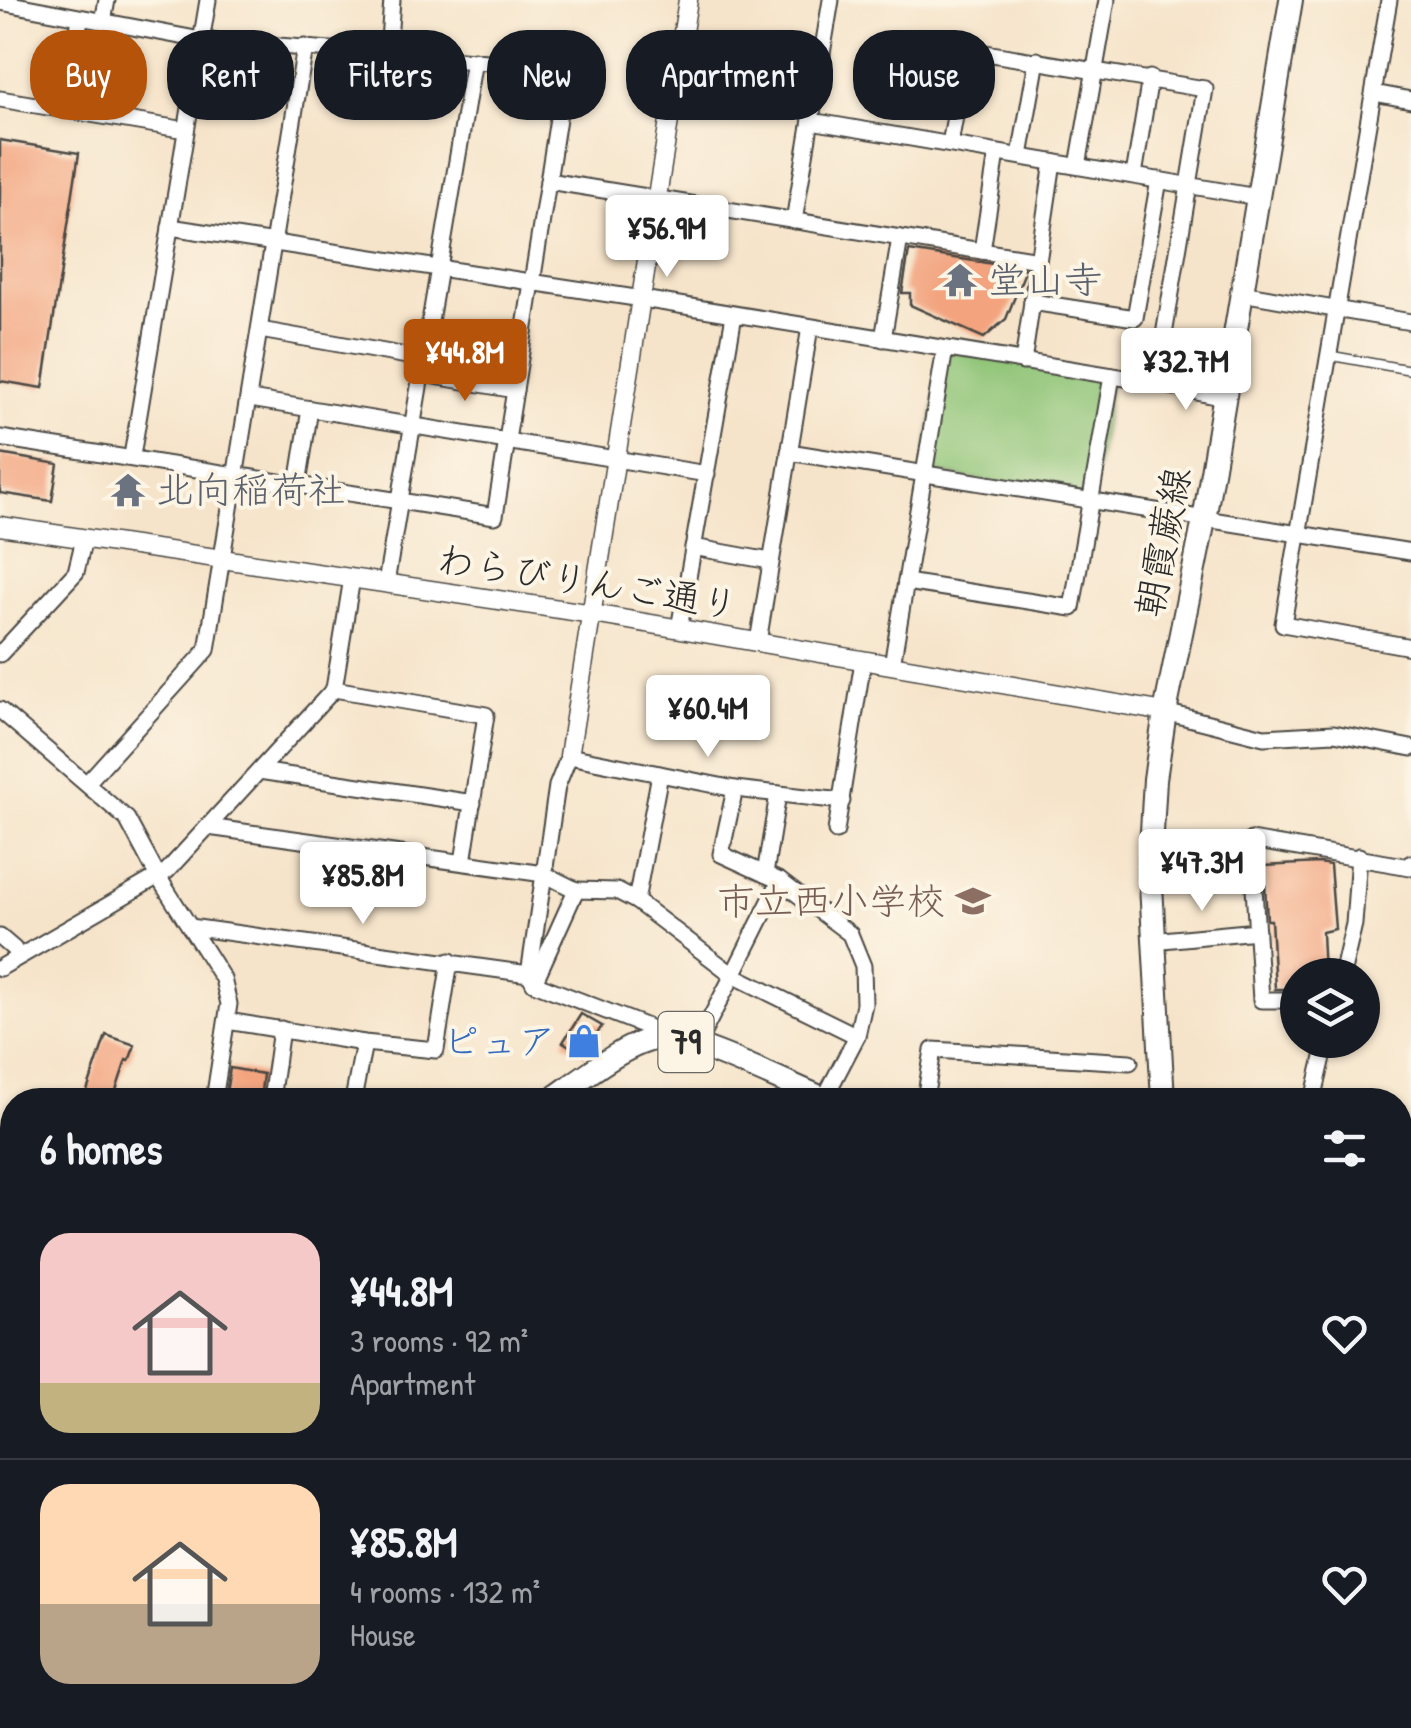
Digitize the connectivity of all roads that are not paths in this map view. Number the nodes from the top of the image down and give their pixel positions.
1 (107, 0) edge
2 (208, 0) edge
3 (380, 0) edge
4 (392, 0) edge
5 (688, 0) edge
6 (831, 0) edge
7 (1107, 0) edge
8 (1292, 0) edge
9 (1389, 0) edge
10 (0, 2) edge
11 (47, 5) edge
12 (80, 18) junction
13 (103, 22) junction
14 (78, 30) edge
15 (203, 30) edge
16 (390, 30) edge
17 (167, 34) edge
18 (294, 47) edge
19 (305, 48) junction
20 (314, 49) edge
21 (467, 60) edge
22 (474, 60) junction
23 (1037, 60) junction
24 (1096, 69) junction
25 (1150, 78) junction
26 (1374, 93) junction
27 (0, 99) edge
28 (1411, 100) edge
29 (30, 104) edge
30 (126, 120) edge
31 (188, 120) edge
32 (812, 121) junction
33 (186, 130) junction
34 (950, 144) junction
35 (997, 152) junction
36 (1020, 156) junction
37 (1053, 162) junction
38 (1078, 166) junction
39 (1134, 176) junction
40 (1160, 180) junction
41 (548, 181) junction
42 (1190, 185) junction
43 (1257, 197) junction
44 (658, 198) junction
45 (794, 221) junction
46 (170, 227) junction
47 (900, 238) junction
48 (274, 243) junction
49 (982, 251) junction
50 (1038, 260) junction
51 (440, 268) junction
52 (532, 282) junction
53 (1241, 293) junction
54 (642, 299) junction
55 (1032, 302) junction
56 (1336, 309) junction
57 (734, 314) junction
58 (1411, 322) edge
59 (810, 327) junction
60 (260, 330) junction
61 (882, 339) junction
62 (945, 349) junction
63 (1327, 355) junction
64 (1023, 362) junction
65 (424, 367) junction
66 (1411, 370) edge
67 (1112, 376) junction
68 (1156, 384) junction
69 (515, 390) junction
70 (1224, 398) junction
71 (250, 399) junction
72 (310, 409) junction
73 (414, 426) junction
74 (0, 438) edge
75 (506, 441) junction
76 (789, 452) junction
77 (132, 456) junction
78 (617, 459) junction
79 (923, 471) junction
80 (707, 474) junction
81 (236, 475) junction
82 (298, 484) junction
83 (1092, 500) junction
84 (400, 501) junction
85 (1204, 520) junction
86 (0, 526) edge
87 (1296, 534) junction
88 (84, 538) junction
89 (692, 547) junction
90 (1411, 552) edge
91 (224, 559) junction
92 (770, 562) junction
93 (352, 578) junction
94 (906, 582) junction
95 (386, 583) junction
96 (593, 614) junction
97 (679, 629) junction
98 (758, 642) junction
99 (1411, 647) edge
100 (0, 654) edge
101 (864, 661) junction
102 (892, 666) junction
103 (334, 689) junction
104 (0, 710) edge
105 (1165, 712) junction
106 (1411, 748) edge
107 (570, 756) junction
108 (259, 771) junction
109 (660, 774) junction
110 (87, 783) junction
111 (735, 789) junction
112 (778, 794) junction
113 (842, 800) junction
114 (473, 802) junction
115 (208, 827) junction
116 (836, 831) dead end
117 (1359, 856) junction
118 (464, 862) junction
119 (1411, 863) edge
120 (544, 874) junction
121 (157, 875) junction
122 (772, 878) junction
123 (576, 890) junction
124 (636, 900) junction
125 (190, 927) junction
126 (1257, 931) junction
127 (0, 937) edge
128 (1152, 941) junction
129 (17, 957) junction
130 (1346, 958) edge
131 (450, 961) junction
132 (0, 968) edge
133 (733, 975) junction
134 (532, 979) junction
135 (1280, 1000) edge
136 (226, 1020) junction
137 (281, 1029) junction
138 (857, 1036) junction
139 (686, 1042) junction
140 (364, 1043) junction
141 (1323, 1058) edge
142 (1130, 1062) dead end
143 (216, 1088) edge
144 (273, 1088) edge
145 (355, 1088) edge
146 (569, 1088) edge
147 (799, 1088) edge
148 (831, 1088) edge
149 (927, 1088) edge
150 (1162, 1088) edge
151 (1316, 1088) edge

1 - 13 street
2 - 15 street
3 - 4 street
4 - 16 street
5 - 44 street
6 - 32 street
7 - 24 street
8 - 43 main road, 朝霞蕨線
9 - 26 street
10 - 11 street
11 - 12 street
12 - 13 street
12 - 14 street
13 - 17 street
18 - 19 street
19 - 20 street
19 - 48 street
21 - 22 street
22 - 41 street
22 - 51 street
23 - 24 street
23 - 34 street
23 - 36 street
24 - 25 street
24 - 38 street
25 - 39 street
25 - 42 street
26 - 28 street
26 - 56 street
27 - 29 street
30 - 33 street
31 - 33 street
32 - 34 street
32 - 45 street
33 - 46 street
34 - 35 street
35 - 36 street
35 - 49 street
36 - 37 street
37 - 38 street
37 - 50 street
38 - 39 street
39 - 40 street
40 - 42 street
40 - 55 street
41 - 44 street
41 - 52 street
42 - 43 street
42 - 68 street
43 - 53 main road, 朝霞蕨線
44 - 45 street
44 - 54 street
45 - 47 street
46 - 48 street
46 - 77 street
47 - 49 street
47 - 61 street
48 - 51 street
48 - 60 street
49 - 50 street
50 - 55 street
51 - 52 street
51 - 65 street
52 - 54 street
52 - 69 street
53 - 56 street
53 - 70 main road, 朝霞蕨線
54 - 57 street
54 - 78 street
55 - 64 street
56 - 58 street
56 - 63 street
57 - 59 street
57 - 80 street
59 - 61 street
59 - 76 street
60 - 65 street
60 - 71 street
61 - 62 street
62 - 64 street
62 - 79 street
63 - 66 lane
63 - 87 street
64 - 67 street
65 - 69 street
65 - 73 street
67 - 68 street
67 - 83 street
68 - 70 street
69 - 75 street
70 - 85 main road, 朝霞蕨線
71 - 72 street
71 - 81 street
72 - 73 street
72 - 82 street
73 - 75 street
73 - 84 street
74 - 77 street
75 - 78 street
75 - 84 street
76 - 79 street
76 - 92 street
77 - 81 street
78 - 80 street
78 - 96 street
79 - 83 street
79 - 94 street
80 - 89 street
81 - 82 street
81 - 91 street
82 - 84 street
83 - 85 street
83 - 94 street
84 - 95 street
85 - 87 street
85 - 105 main road, 朝霞蕨線
86 - 88 street, わらびりんご通り
87 - 90 street
87 - 99 street
88 - 91 street, わらびりんご通り
88 - 100 street
89 - 92 street
89 - 97 street
91 - 93 street, わらびりんご通り
91 - 110 street
92 - 98 street
93 - 95 street, わらびりんご通り
93 - 103 street
94 - 102 street
95 - 96 street, わらびりんご通り
96 - 97 street, わらびりんご通り
96 - 107 street
97 - 98 street, わらびりんご通り
98 - 101 street, わらびりんご通り
101 - 102 street, わらびりんご通り
101 - 113 street
102 - 105 street, わらびりんご通り
103 - 108 street
103 - 114 street
104 - 110 street
105 - 106 street
105 - 128 main road, 朝霞蕨線
107 - 109 street
107 - 120 street
108 - 114 street
108 - 115 street
109 - 111 street
109 - 124 street
110 - 121 street
111 - 112 street
111 - 122 street
112 - 113 street
112 - 122 street
113 - 116 street
114 - 118 street
115 - 118 street
115 - 121 street
117 - 119 street
117 - 126 street
117 - 130 street
118 - 120 street
120 - 123 street
120 - 134 street
121 - 125 street
121 - 129 street
122 - 133 street
122 - 138 street
123 - 124 street
123 - 134 street
124 - 133 street
125 - 131 street
125 - 136 street
126 - 128 street
126 - 135 street
127 - 129 street
128 - 150 main road, 朝霞蕨線
129 - 132 street
131 - 134 street
131 - 140 street
133 - 138 street
133 - 139 street
134 - 139 street
136 - 137 street
136 - 143 street
137 - 140 street
137 - 144 street
138 - 148 street
139 - 146 main road, 79
139 - 147 main road, 79
140 - 145 street
141 - 151 street
142 - 149 street

